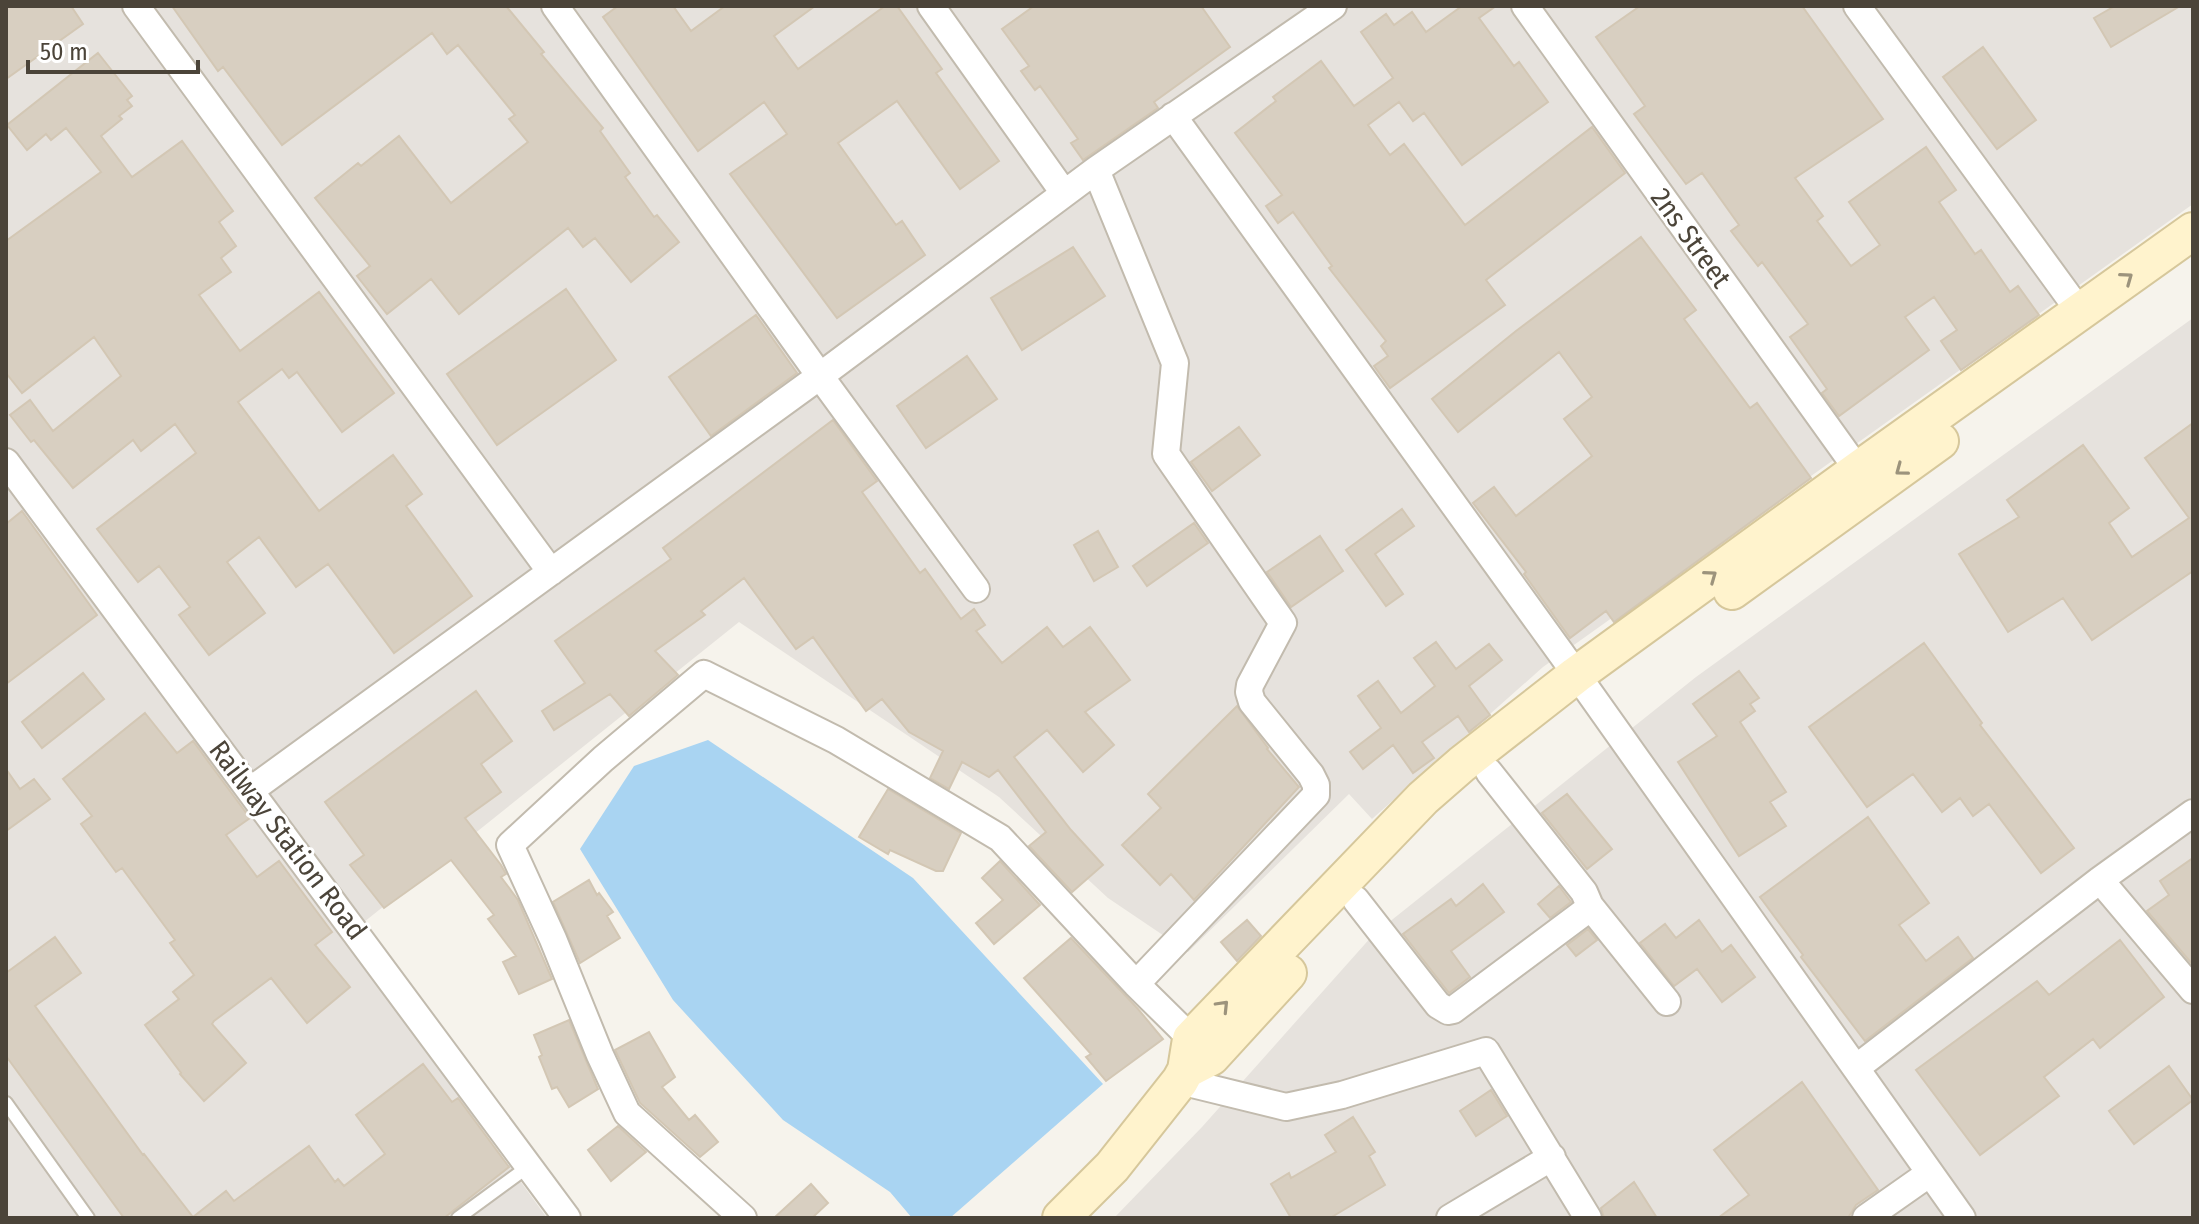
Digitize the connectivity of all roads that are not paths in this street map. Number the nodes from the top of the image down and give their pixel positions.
1 (136, 6) edge
2 (555, 6) edge
3 (931, 6) edge
4 (1333, 6) edge
5 (1525, 6) edge
6 (1857, 6) edge
7 (1173, 116) junction
8 (1096, 170) junction
9 (1064, 193) junction
10 (2193, 231) edge
11 (2193, 262) edge
12 (2080, 312) junction
13 (820, 376) junction
14 (6, 462) edge
15 (1858, 470) junction
16 (551, 572) junction
17 (976, 589) dead end
18 (1583, 684) junction
19 (1489, 772) junction
20 (251, 790) junction
21 (2193, 813) edge
22 (2100, 880) junction
23 (1356, 900) junction
24 (1590, 906) junction
25 (1136, 984) junction
26 (2193, 990) edge
27 (1667, 1002) dead end
28 (1192, 1062) junction
29 (1856, 1068) junction
30 (6, 1103) edge
31 (1552, 1157) junction
32 (529, 1166) junction
33 (1930, 1173) junction
34 (88, 1218) edge
35 (458, 1218) edge
36 (567, 1218) edge
37 (743, 1218) edge
38 (1061, 1218) edge
39 (1450, 1218) edge
40 (1588, 1218) edge
41 (1866, 1218) edge
42 (1962, 1218) edge

1 - 16 street
2 - 13 street
3 - 9 street
4 - 7 street
5 - 15 street, 2ns Street
6 - 12 street
7 - 8 street
7 - 18 street
8 - 9 street
8 - 25 street
9 - 13 street
12 -> 10 main road
11 -> 18 main road
12 - 15 main road
13 - 16 street
13 - 17 street
14 - 20 street, Railway Station Road
18 -> 15 main road
16 - 20 street
18 - 19 main road
28 -> 18 main road
18 - 29 street
19 - 23 main road
19 - 24 street
20 - 32 street, Railway Station Road
21 - 22 street
22 - 26 street
22 - 29 street
23 - 24 street
23 - 28 main road
24 - 27 street
25 - 28 street
25 - 37 street
28 - 31 street
28 - 38 main road
29 - 33 street
30 - 34 lane
31 - 39 street
31 - 40 street
32 - 35 lane
32 - 36 street, Railway Station Road
33 - 41 street
33 - 42 street

